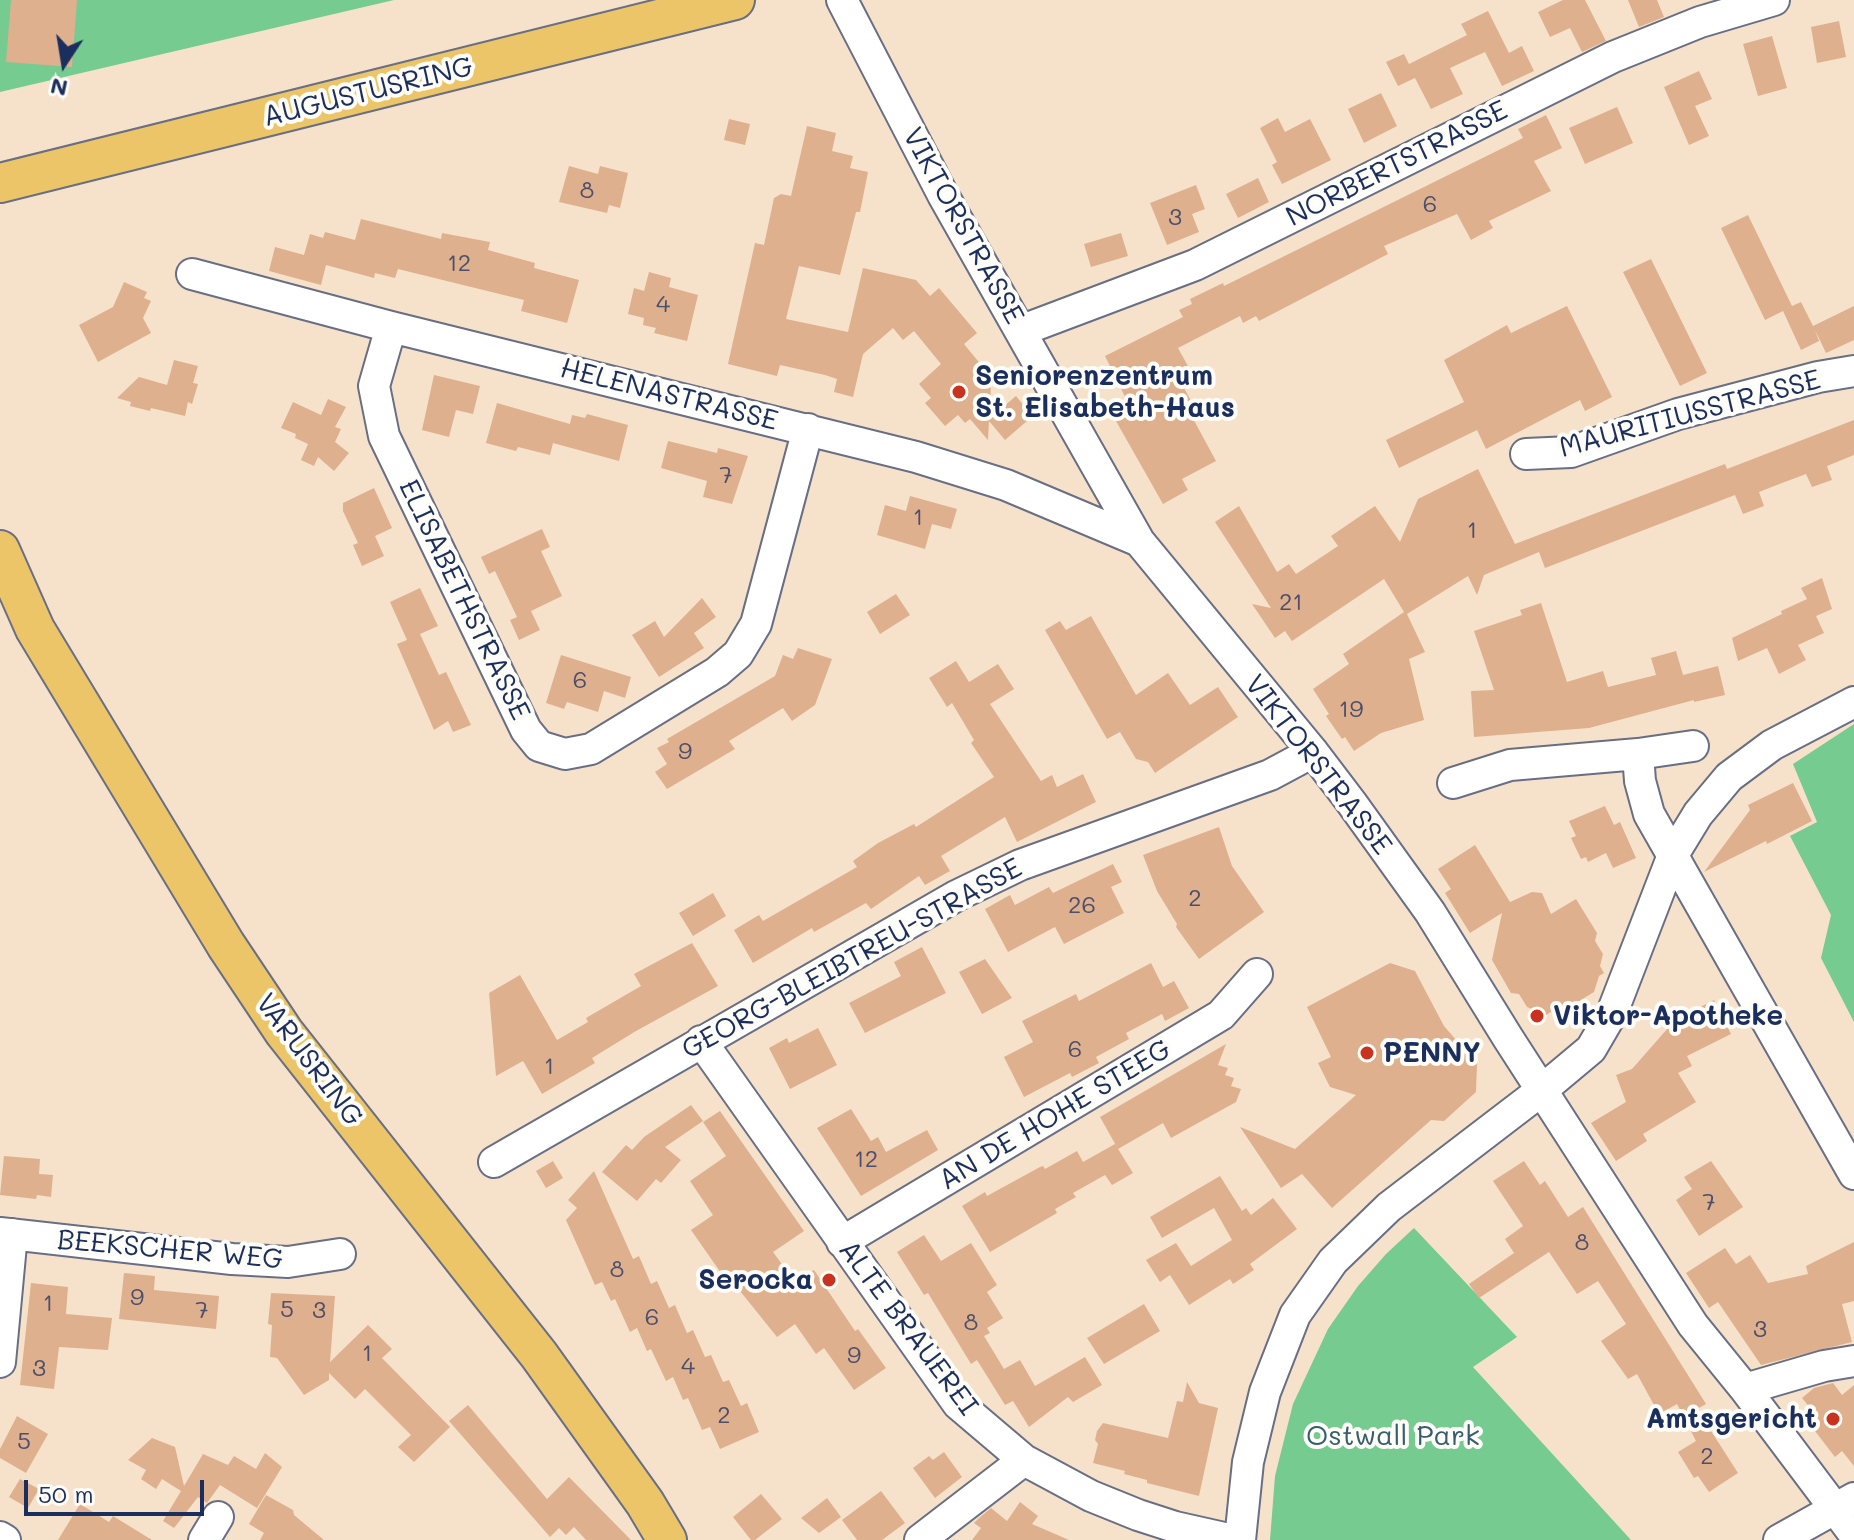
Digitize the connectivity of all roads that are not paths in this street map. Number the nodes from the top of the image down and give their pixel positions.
1 (735, 0) edge
2 (842, 0) edge
3 (1774, 0) edge
4 (0, 183) edge
5 (192, 274) dead end
6 (391, 327) junction
7 (1020, 331) junction
8 (1854, 371) edge
9 (808, 429) junction
10 (1526, 454) dead end
11 (1139, 541) junction
12 (0, 550) edge
13 (1854, 702) edge
14 (1693, 746) dead end
15 (1313, 752) junction
16 (1638, 754) junction
17 (1453, 783) dead end
18 (1673, 855) junction
19 (1257, 974) dead end
20 (701, 1041) junction
21 (1542, 1090) junction
22 (494, 1162) dead end
23 (1854, 1174) edge
24 (6, 1234) edge
25 (842, 1242) junction
26 (340, 1254) dead end
27 (1854, 1361) edge
28 (0, 1362) edge
29 (1745, 1389) junction
30 (1024, 1460) junction
31 (1843, 1503) edge
32 (1854, 1534) edge
33 (667, 1540) edge
34 (920, 1540) edge
35 (1233, 1540) edge
36 (1240, 1540) edge
37 (1779, 1540) edge

1 - 4 main road, AUGUSTUSRING
2 - 7 street, VIKTORSTRASSE
3 - 7 street, NORBERTSTRASSE
5 - 6 street, HELENASTRASSE
6 - 9 street, HELENASTRASSE
6 - 9 street, ELISABETHSTRASSE
7 - 11 street, VIKTORSTRASSE
8 - 10 street, MAURITIUSSTRASSE
9 - 11 street, HELENASTRASSE
11 - 15 street, VIKTORSTRASSE
12 - 33 main road, VARUSRING
13 - 18 street
14 - 16 street
15 - 20 street, GEORG-BLEIBTREU-STRASSE
15 - 21 street, VIKTORSTRASSE
16 - 17 street
16 - 18 street
18 - 21 street
18 - 23 street
19 - 25 street, AN DE HOHE STEEG
20 - 22 street, GEORG-BLEIBTREU-STRASSE
20 - 25 street, ALTE BRAUEREI
21 - 29 street, VIKTORSTRASSE
21 - 36 street
24 - 26 street, BEEKSCHER WEG
24 - 28 street
25 - 30 street, ALTE BRAUEREI
27 - 29 street
29 - 31 street, VIKTORSTRASSE
30 - 34 street
30 - 35 street, ALTE BRAUEREI
31 - 32 street, VIKTORSTRASSE
31 - 37 street

